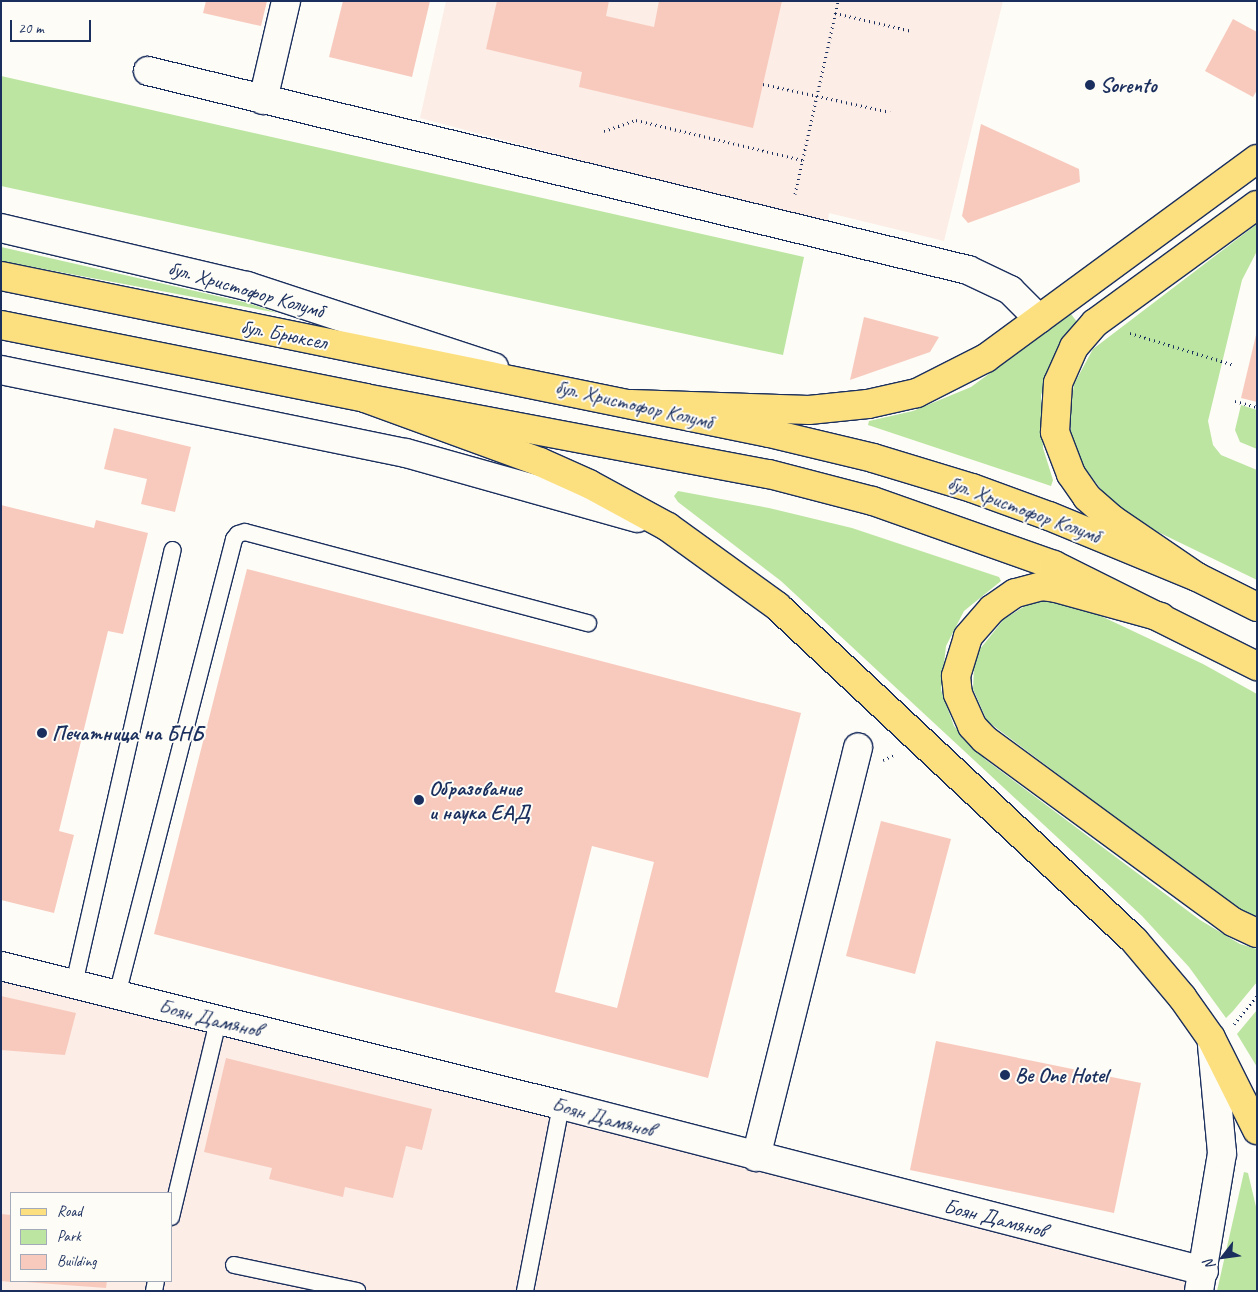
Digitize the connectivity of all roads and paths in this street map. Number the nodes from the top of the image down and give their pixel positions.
1 (286, 1) edge
2 (838, 1) edge
3 (835, 13) junction
4 (912, 31) dead end
5 (148, 70) dead end
6 (763, 84) dead end
7 (817, 96) junction
8 (262, 100) junction
9 (890, 112) dead end
10 (604, 130) dead end
11 (1257, 159) edge
12 (802, 160) junction
13 (795, 194) dead end
14 (1257, 205) edge
15 (1, 228) edge
16 (1, 276) edge
17 (1039, 319) junction
18 (1, 325) edge
19 (1128, 332) dead end
20 (1, 339) edge
21 (93, 343) junction
22 (1234, 365) dead end
23 (1, 370) edge
24 (567, 391) junction
25 (366, 398) junction
26 (1235, 401) dead end
27 (631, 404) junction
28 (1257, 407) edge
29 (668, 527) junction
30 (173, 550) dead end
31 (1197, 577) junction
32 (1257, 607) edge
33 (1161, 617) junction
34 (588, 623) dead end
35 (1257, 666) edge
36 (858, 747) dead end
37 (1257, 933) edge
38 (1, 966) edge
39 (74, 984) junction
40 (117, 995) junction
41 (1257, 996) edge
42 (218, 1021) junction
43 (1221, 1032) junction
44 (560, 1105) junction
45 (1257, 1130) edge
46 (756, 1157) junction
47 (172, 1213) edge
48 (234, 1265) dead end
49 (1202, 1281) edge
50 (357, 1291) edge
51 (525, 1291) edge

1 - 8 street
2 - 3 path
3 - 4 path
3 - 7 path
5 - 8 street
6 - 7 path
7 - 9 path
7 - 12 path
8 - 17 street
10 - 12 path
11 - 17 main road
12 - 13 path
14 - 31 main road
15 - 24 street, бул. Христофор Колумб
16 - 24 main road, бул. Брюксел
17 - 27 main road
18 - 21 main road
19 - 22 path
20 - 21 main road
21 - 25 main road, бул. Христофор Колумб
23 - 29 street
24 - 27 main road, бул. Христофор Колумб
25 - 29 main road
25 - 33 main road, бул. Христофор Колумб
26 - 28 path
27 - 31 main road, бул. Христофор Колумб
29 - 43 main road
30 - 39 lane
31 - 32 main road, бул. Христофор Колумб
33 - 35 main road, бул. Христофор Колумб
33 - 37 main road
34 - 40 lane
36 - 46 street
38 - 39 street, Боян Дамянов
39 - 40 street, Боян Дамянов
40 - 42 street, Боян Дамянов
41 - 43 path
42 - 44 street, Боян Дамянов
42 - 47 lane
43 - 45 main road
43 - 49 street
44 - 46 street, Боян Дамянов
44 - 51 lane
46 - 49 street, Боян Дамянов
48 - 50 lane

